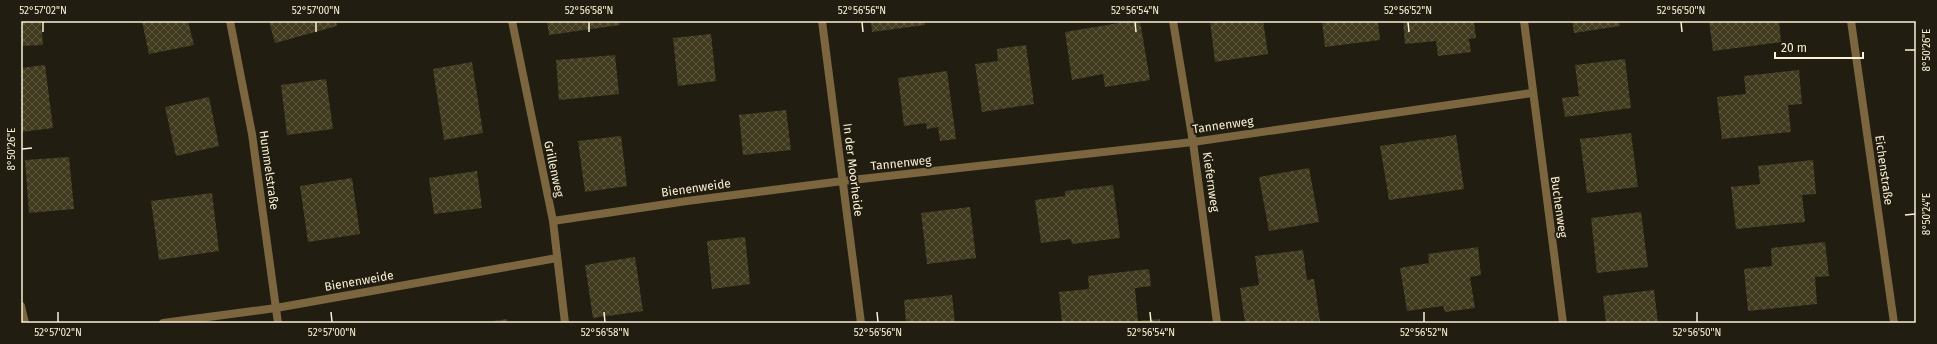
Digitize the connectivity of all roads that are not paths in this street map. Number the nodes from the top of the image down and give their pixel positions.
1 (230, 21) edge
2 (512, 21) edge
3 (822, 21) edge
4 (1173, 21) edge
5 (1524, 21) edge
6 (1851, 21) edge
7 (1532, 94) junction
8 (1193, 142) junction
9 (843, 181) junction
10 (553, 221) junction
11 (557, 258) junction
12 (21, 306) edge
13 (276, 308) junction
14 (24, 323) edge
15 (163, 323) edge
16 (278, 323) edge
17 (565, 323) edge
18 (861, 323) edge
19 (1217, 323) edge
20 (1563, 323) edge
21 (1894, 323) edge

1 - 13 street, Hummelstraße
2 - 10 street, Grillenweg
3 - 9 street, In der Moorheide
4 - 8 street, Kiefernweg
5 - 7 street
6 - 21 street, Eichenstraße
7 - 8 street, Tannenweg
7 - 20 street, Buchenweg
8 - 9 street, Tannenweg
8 - 19 street, Kiefernweg
9 - 10 street, Bienenweide
9 - 18 street, In der Moorheide
10 - 11 street, Grillenweg
11 - 13 street, Bienenweide
11 - 17 street, Grillenweg
12 - 14 street
13 - 15 street, Bienenweide
13 - 16 street, Hummelstraße

